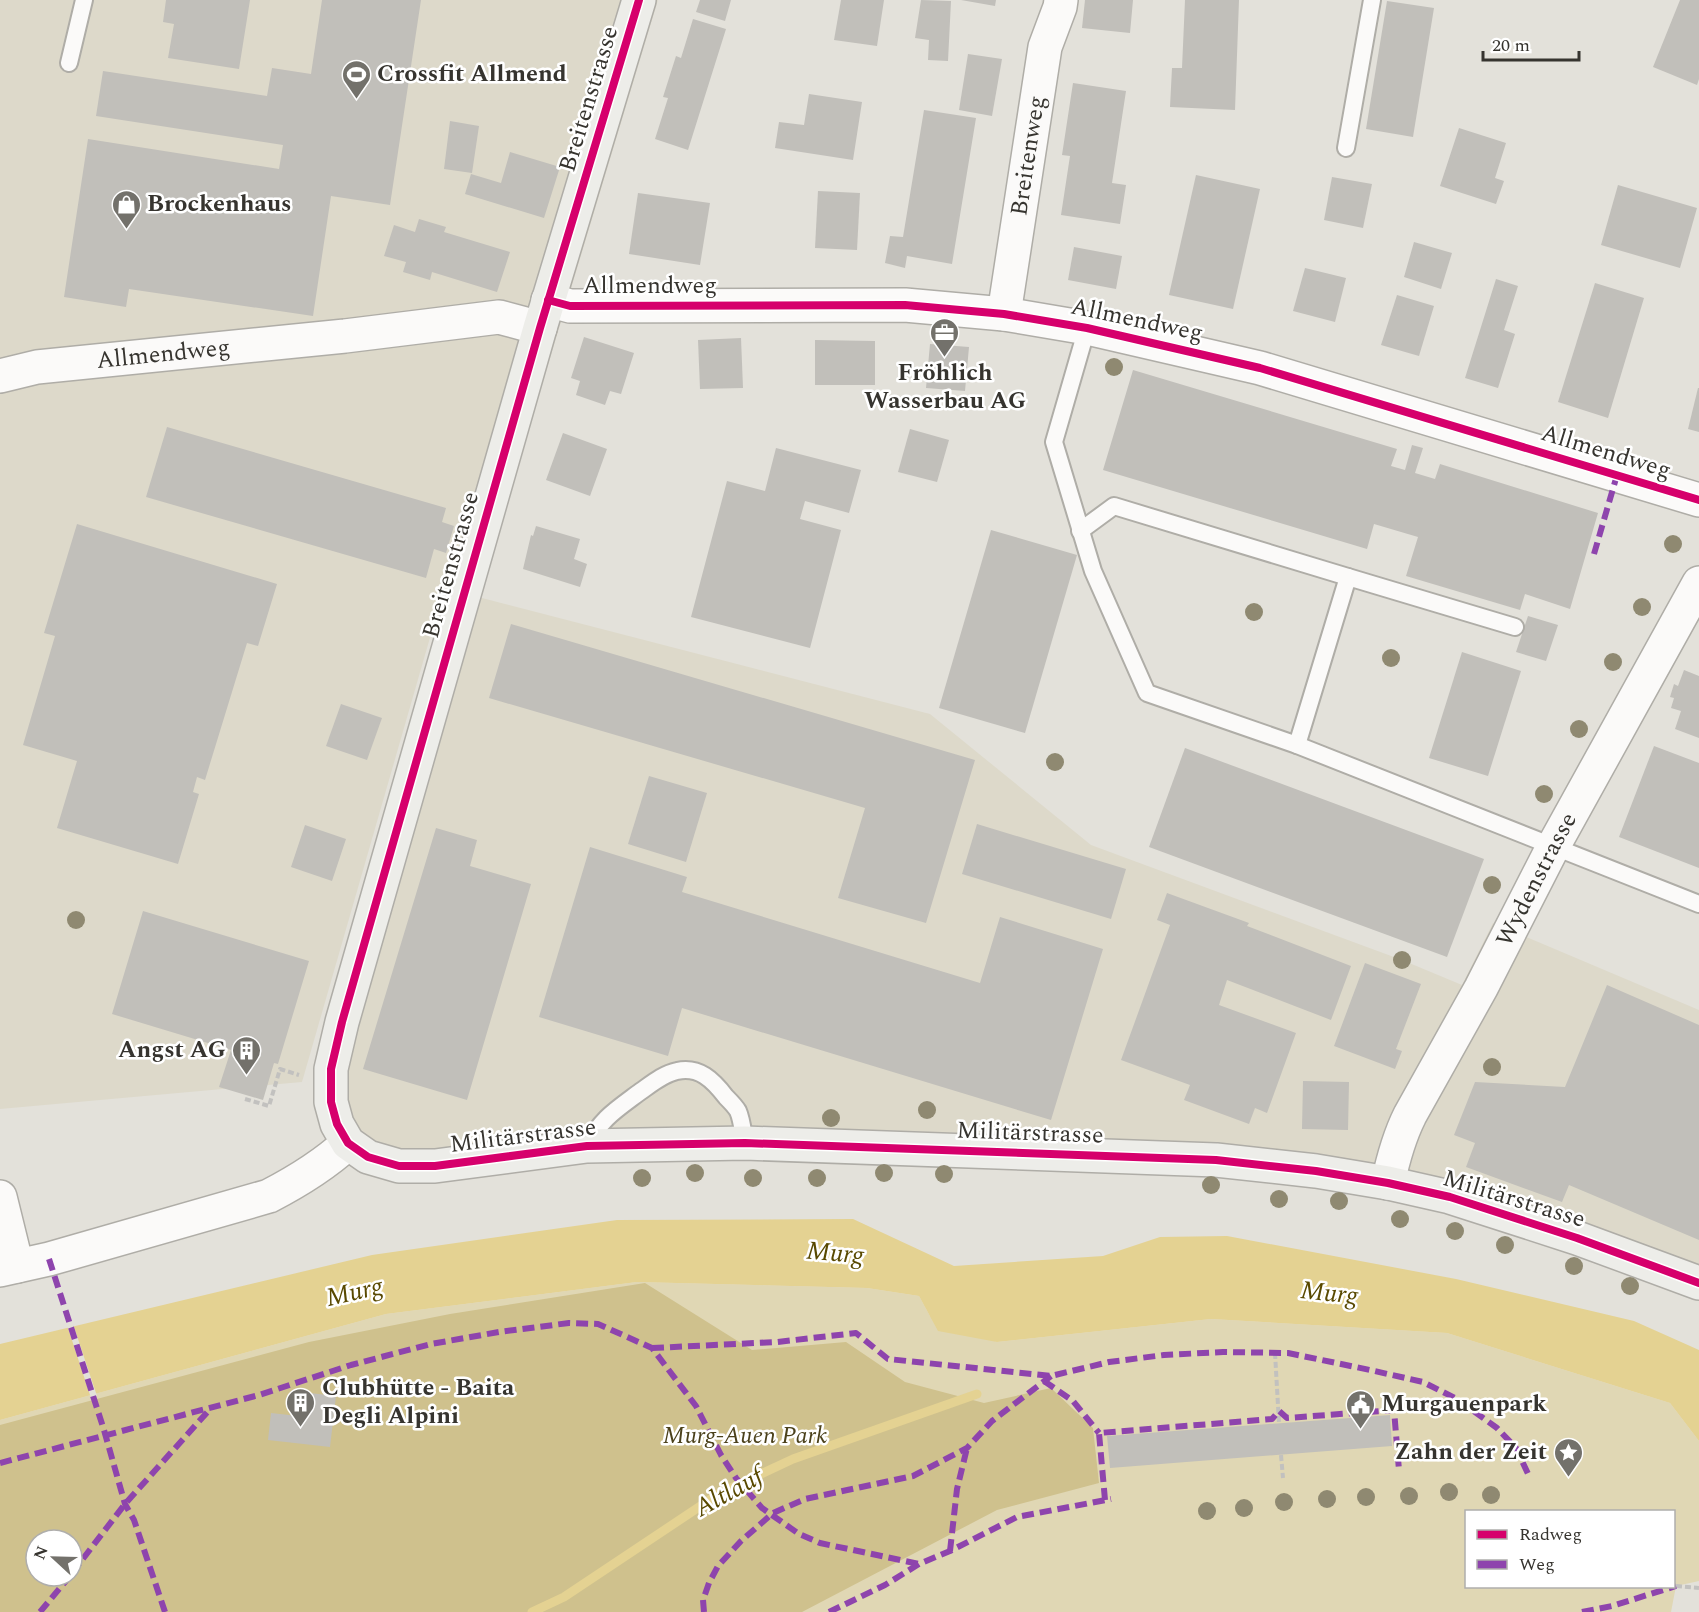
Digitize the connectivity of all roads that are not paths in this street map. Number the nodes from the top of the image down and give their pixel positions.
1 (84, 0) edge
2 (639, 0) edge
3 (1061, 0) edge
4 (1372, 0) edge
5 (69, 63) dead end
6 (1346, 148) dead end
7 (544, 314) junction
8 (1004, 314) junction
9 (1087, 328) junction
10 (0, 376) edge
11 (1699, 500) edge
12 (1080, 531) junction
13 (1348, 577) junction
14 (1699, 583) edge
15 (1515, 627) dead end
16 (1297, 745) junction
17 (1554, 845) junction
18 (1699, 904) edge
19 (348, 1143) junction
20 (745, 1143) junction
21 (587, 1146) junction
22 (1389, 1183) junction
23 (0, 1197) edge
24 (9, 1268) edge
25 (1699, 1283) edge

1 - 5 lane
2 - 7 street, Breitenstrasse
3 - 8 street, Breitenweg
4 - 6 lane
7 - 8 street, Allmendweg
7 - 10 street, Allmendweg
7 - 19 street, Breitenstrasse
8 - 9 street, Allmendweg
9 - 11 street, Allmendweg
9 - 12 lane
12 - 13 lane
12 - 16 lane
13 - 15 lane
13 - 16 lane
14 - 17 street, Wydenstrasse
16 - 17 lane
17 - 18 lane
17 - 22 street, Wydenstrasse
19 - 21 street, Militärstrasse
19 - 24 street
20 - 21 street, Militärstrasse
20 - 21 lane
20 - 22 street, Militärstrasse
22 - 25 street, Militärstrasse
23 - 24 street

